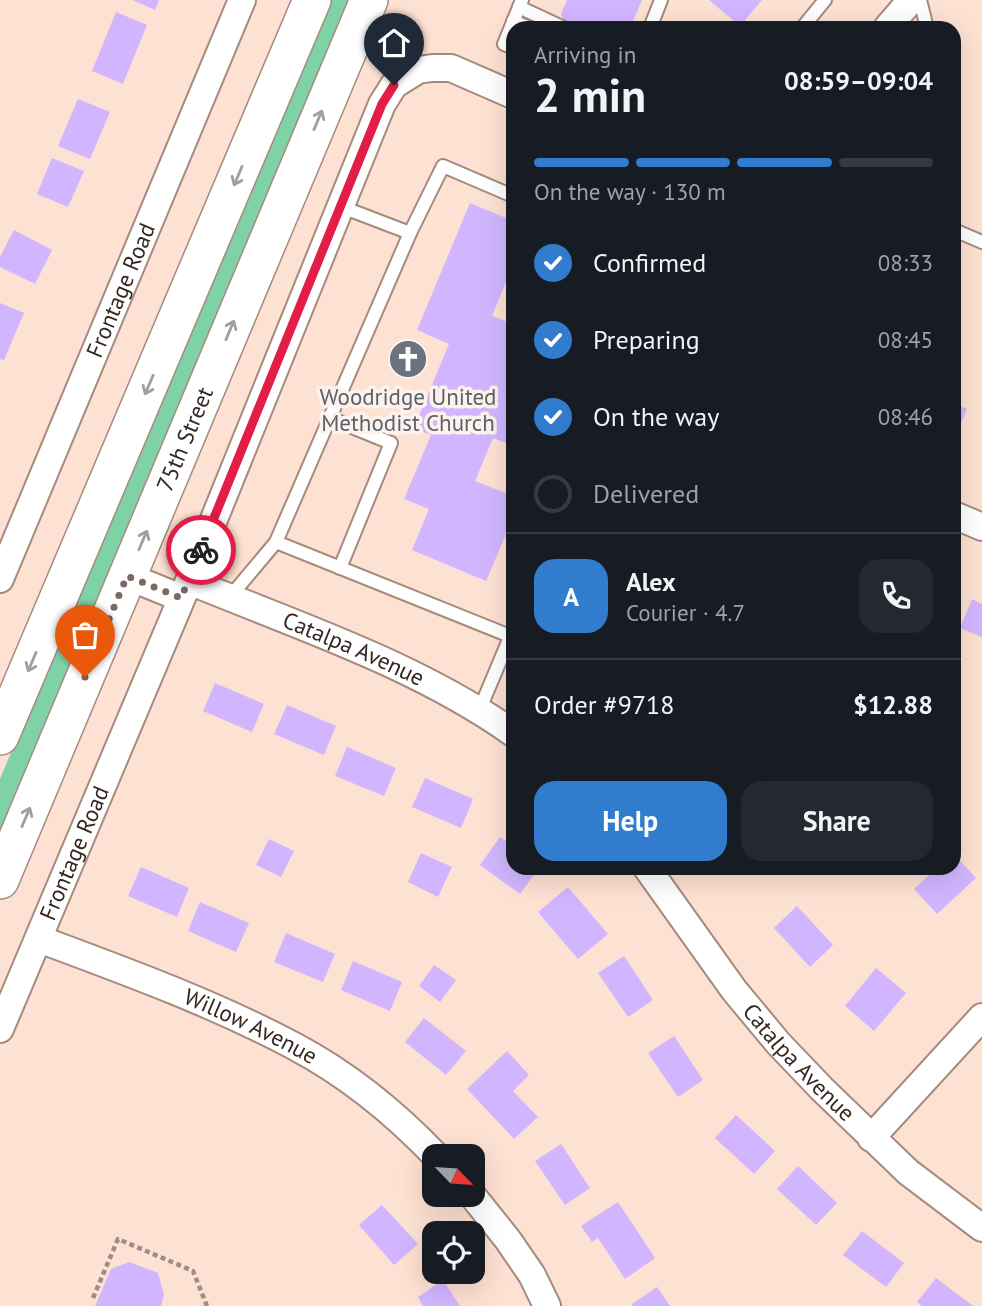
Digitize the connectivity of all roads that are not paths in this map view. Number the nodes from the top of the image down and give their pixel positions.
1 (242, 0) edge
2 (312, 0) edge
3 (369, 0) edge
4 (661, 0) edge
5 (825, 0) edge
6 (911, 0) edge
7 (920, 0) edge
8 (520, 4) edge
9 (515, 21) edge
10 (551, 21) edge
11 (653, 21) edge
12 (808, 21) edge
13 (893, 21) edge
14 (925, 21) edge
15 (506, 92) edge
16 (506, 192) edge
17 (342, 207) junction
18 (410, 233) junction
19 (961, 233) edge
20 (982, 242) edge
21 (330, 418) junction
22 (961, 518) edge
23 (982, 527) edge
24 (276, 542) junction
25 (340, 568) junction
26 (127, 576) junction
27 (0, 579) edge
28 (185, 590) junction
29 (229, 598) junction
30 (506, 631) edge
31 (506, 645) edge
32 (479, 711) junction
33 (506, 728) edge
34 (0, 736) edge
35 (653, 875) edge
36 (0, 880) edge
37 (39, 939) junction
38 (982, 1017) edge
39 (0, 1029) edge
40 (871, 1138) junction
41 (425, 1144) edge
42 (482, 1208) edge
43 (982, 1227) edge
44 (547, 1306) edge

1 - 27 street, Frontage Road
2 -> 34 main road
26 -> 3 main road, 75th Street
4 - 11 lane
5 - 12 lane
6 - 13 street
7 - 14 lane
8 - 9 lane
8 - 10 lane
15 - 17 street, Frontage Road
16 - 18 lane
17 - 18 lane
17 - 28 street, Frontage Road
18 - 21 lane
19 - 20 lane
21 - 24 lane
21 - 25 lane
22 - 23 street
24 - 25 lane
24 - 29 lane
25 - 30 lane
26 - 28 street, Catalpa Avenue
36 -> 26 main road, 75th Street
28 - 29 street, Catalpa Avenue
28 - 37 street, Frontage Road
29 - 32 street, Catalpa Avenue
31 - 32 lane
32 - 33 street, Catalpa Avenue
35 - 40 street, Catalpa Avenue
37 - 39 street, Frontage Road
37 - 41 street, Willow Avenue
38 - 40 street
40 - 43 street, Catalpa Avenue
42 - 44 street

